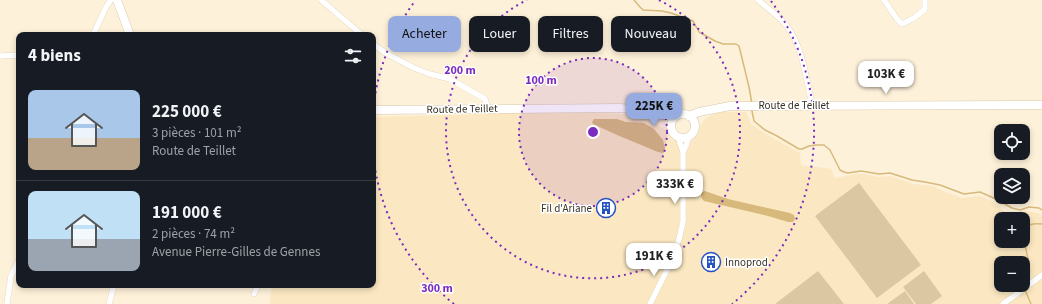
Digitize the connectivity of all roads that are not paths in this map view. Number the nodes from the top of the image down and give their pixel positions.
1 (111, 0) edge
2 (117, 0) edge
3 (321, 0) edge
4 (758, 0) edge
5 (884, 0) edge
6 (925, 0) edge
7 (95, 32) edge
8 (129, 32) edge
9 (358, 32) edge
10 (376, 46) edge
11 (16, 55) edge
12 (0, 56) edge
13 (812, 105) junction
14 (1042, 105) edge
15 (488, 108) junction
16 (714, 109) junction
17 (376, 110) edge
18 (648, 112) junction
19 (689, 116) junction
20 (675, 117) junction
21 (695, 126) junction
22 (671, 127) junction
23 (689, 136) junction
24 (678, 137) junction
25 (683, 152) junction
26 (16, 266) edge
27 (1042, 275) edge
28 (113, 288) edge
29 (257, 288) edge
30 (254, 294) dead end
31 (7, 304) edge
32 (109, 304) edge
33 (650, 304) edge
34 (1003, 304) edge

1 - 7 street
2 - 8 main road
3 - 9 street
4 - 13 street
5 - 6 street
10 - 15 street
11 - 12 street
13 - 14 main road, Route de Teillet
13 - 16 main road, Route de Teillet
15 - 17 main road, Route de Teillet
15 - 18 main road, Route de Teillet
16 - 19 main road, Route de Teillet
16 - 21 main road
18 - 20 main road, Route de Teillet
18 - 22 main road, Route de Teillet
19 - 20 main road
19 - 21 main road
20 - 22 main road
21 - 23 main road
22 - 24 main road
23 - 24 main road
23 - 25 street
24 - 25 street
25 - 33 street
26 - 31 street
27 - 34 street
28 - 32 street
29 - 30 street

